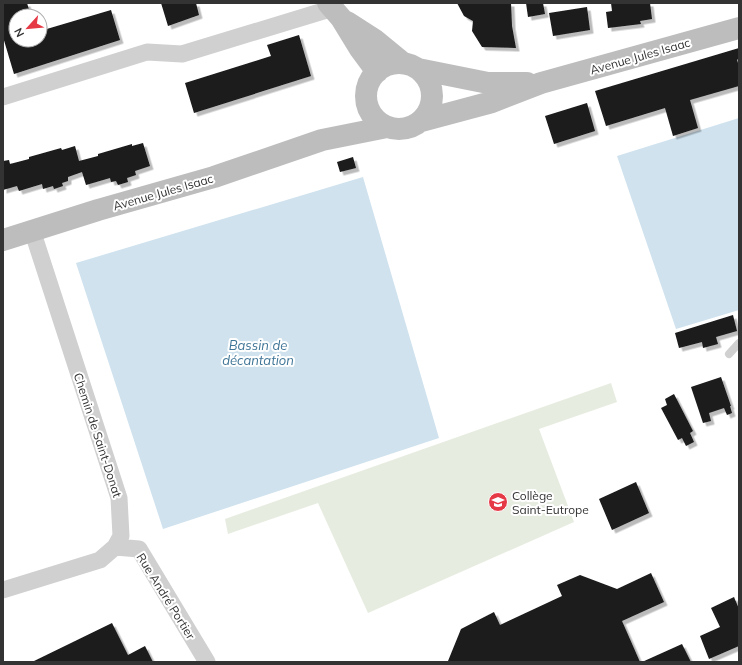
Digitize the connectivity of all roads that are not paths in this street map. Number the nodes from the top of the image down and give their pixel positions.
1 (334, 10) edge
2 (739, 28) edge
3 (410, 66) junction
4 (377, 72) junction
5 (541, 83) junction
6 (3, 97) edge
7 (368, 107) junction
8 (421, 121) junction
9 (387, 127) junction
10 (322, 140) junction
11 (32, 230) junction
12 (3, 240) edge
13 (739, 343) edge
14 (729, 354) dead end
15 (115, 547) junction
16 (3, 590) edge
17 (207, 662) edge

1 - 3 main road
1 - 4 main road
1 - 6 street
2 - 5 main road, Avenue Jules Isaac
3 - 4 main road
3 - 5 main road, Avenue Jules Isaac
3 - 8 main road
4 - 7 main road
5 - 8 main road, Avenue Jules Isaac
7 - 9 main road
7 - 10 main road, Avenue Jules Isaac
8 - 9 main road
9 - 10 main road, Avenue Jules Isaac
10 - 11 main road, Avenue Jules Isaac
11 - 12 main road, Avenue Jules Isaac
11 - 15 street, Chemin de Saint-Donat
13 - 14 lane
15 - 16 street
15 - 17 street, Rue André Portier

